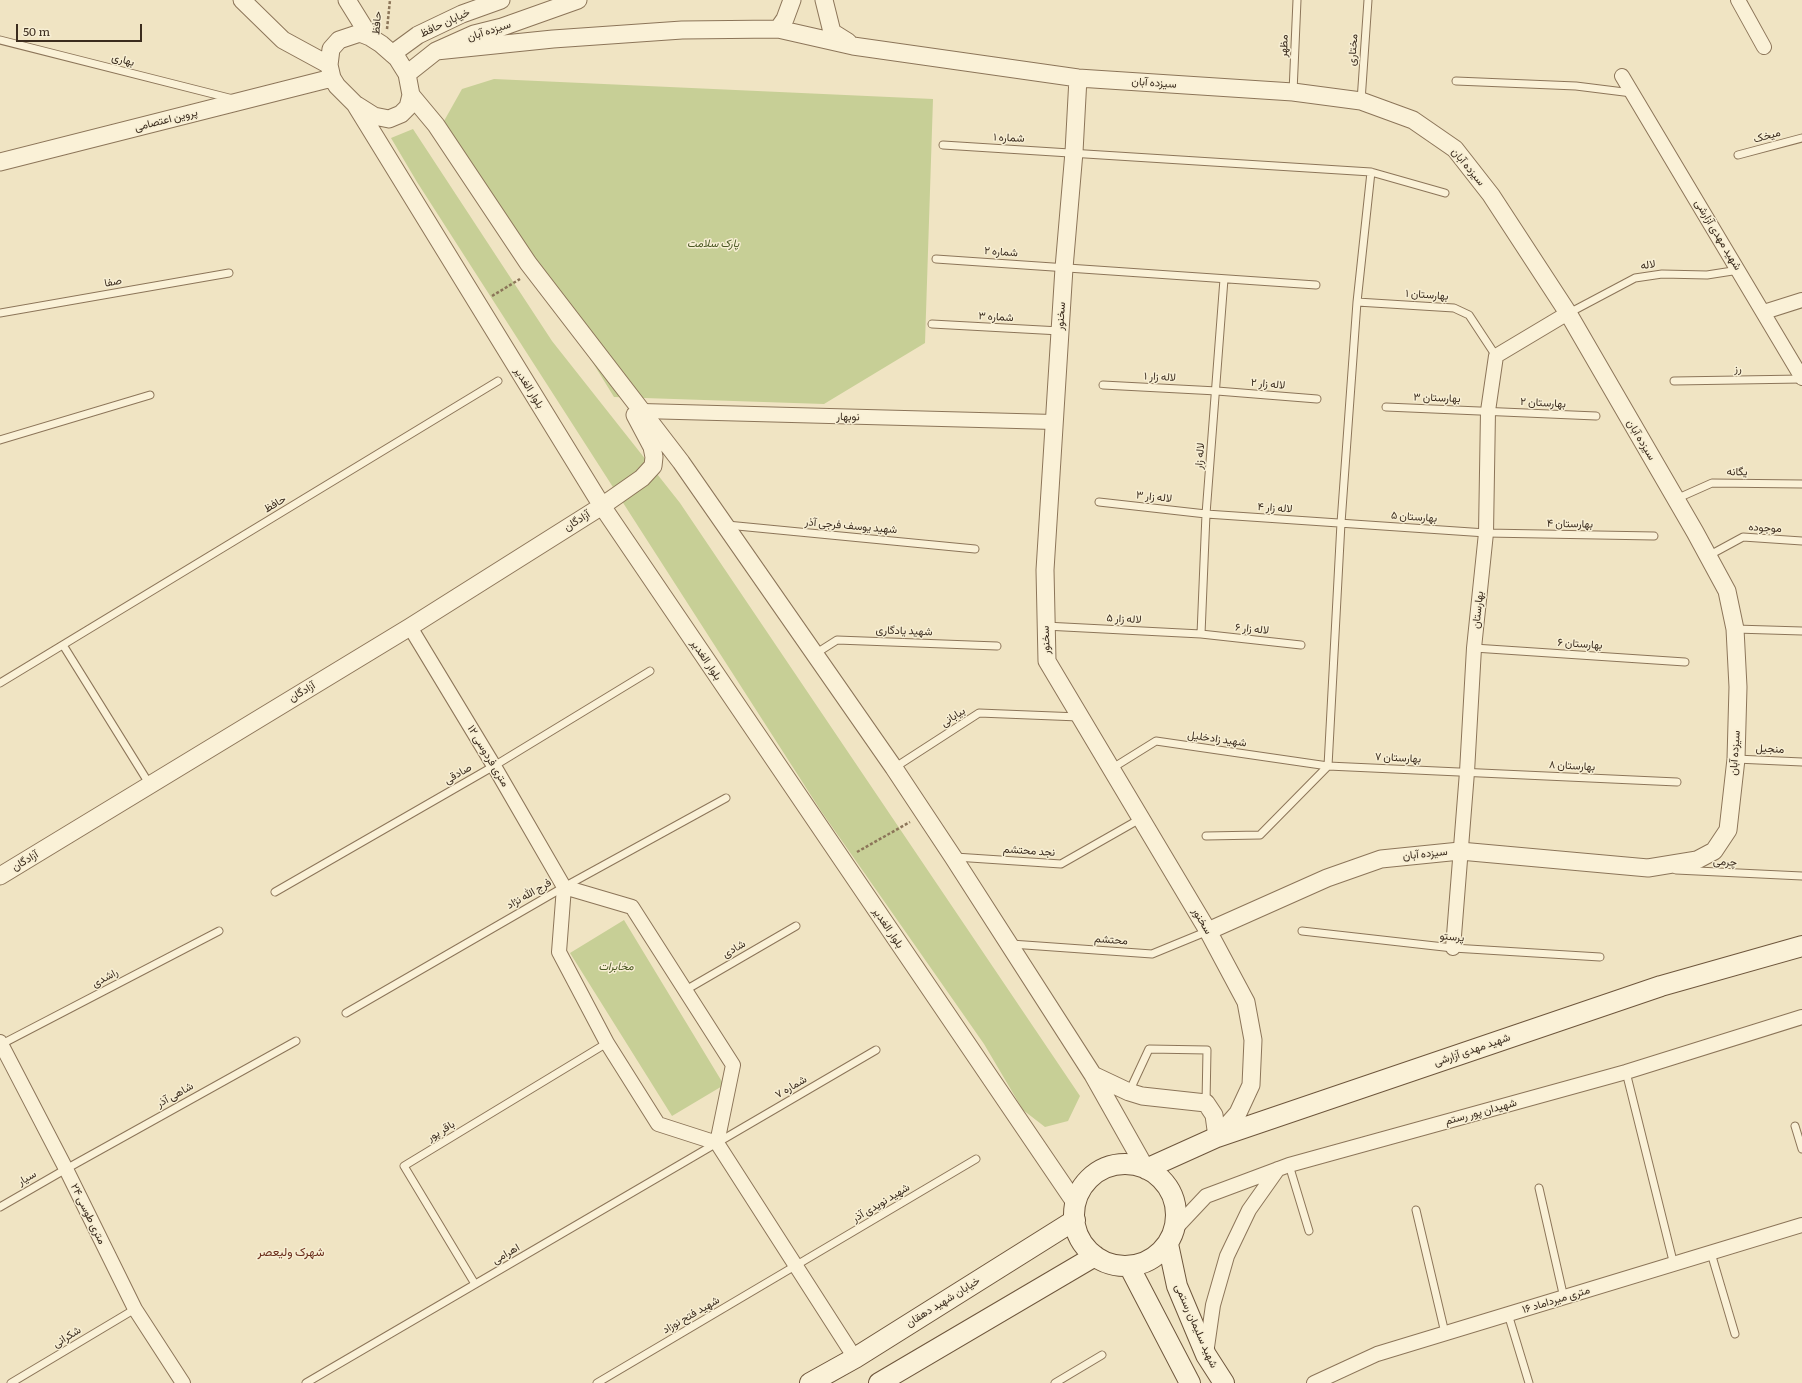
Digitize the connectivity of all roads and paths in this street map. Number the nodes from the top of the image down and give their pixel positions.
1 (242, 0) edge
2 (347, 0) edge
3 (390, 0) edge
4 (501, 0) edge
5 (578, 0) edge
6 (792, 0) edge
7 (824, 0) edge
8 (1297, 0) edge
9 (1368, 0) edge
10 (1738, 0) edge
11 (778, 29) junction
12 (370, 37) junction
13 (0, 40) edge
14 (853, 46) junction
15 (1764, 47) dead end
16 (389, 51) junction
17 (436, 51) junction
18 (331, 72) junction
19 (407, 74) junction
20 (1622, 76) dead end
21 (1078, 78) junction
22 (1456, 81) dead end
23 (1293, 92) junction
24 (1633, 93) junction
25 (411, 95) junction
26 (240, 101) junction
27 (1361, 101) junction
28 (355, 104) junction
29 (1802, 138) edge
30 (943, 145) dead end
31 (1074, 152) junction
32 (1738, 155) dead end
33 (0, 162) edge
34 (1371, 172) junction
35 (1445, 193) dead end
36 (936, 259) dead end
37 (1064, 268) junction
38 (1739, 270) junction
39 (533, 271) junction
40 (229, 273) dead end
41 (1224, 279) junction
42 (1316, 285) dead end
43 (1802, 300) edge
44 (1357, 302) junction
45 (478, 304) junction
46 (1764, 312) junction
47 (0, 313) edge
48 (1568, 313) junction
49 (932, 324) dead end
50 (1060, 331) junction
51 (1496, 356) junction
52 (1802, 379) edge
53 (498, 381) dead end
54 (1674, 381) dead end
55 (1103, 386) dead end
56 (624, 390) junction
57 (1217, 391) junction
58 (150, 395) dead end
59 (1317, 400) dead end
60 (1386, 407) dead end
61 (642, 412) junction
62 (1488, 412) junction
63 (1596, 416) dead end
64 (1054, 422) junction
65 (0, 440) edge
66 (1802, 484) edge
67 (1676, 499) junction
68 (1098, 502) dead end
69 (602, 506) junction
70 (1206, 514) junction
71 (1341, 523) junction
72 (725, 525) junction
73 (1486, 533) junction
74 (1654, 536) dead end
75 (1802, 541) edge
76 (975, 549) dead end
77 (1708, 556) junction
78 (1045, 626) junction
79 (410, 627) junction
80 (1735, 629) junction
81 (1802, 632) edge
82 (1201, 634) junction
83 (1300, 644) dead end
84 (63, 645) junction
85 (997, 646) dead end
86 (1474, 648) junction
87 (815, 654) junction
88 (1685, 662) dead end
89 (650, 671) dead end
90 (0, 683) edge
91 (1080, 717) junction
92 (1736, 758) junction
93 (1802, 762) edge
94 (494, 766) junction
95 (1328, 766) junction
96 (894, 768) junction
97 (1111, 769) junction
98 (1467, 772) junction
99 (1677, 782) dead end
100 (150, 784) junction
101 (726, 798) dead end
102 (924, 814) junction
103 (1140, 819) junction
104 (1206, 836) dead end
105 (1460, 851) junction
106 (953, 857) junction
107 (843, 860) junction
108 (1648, 868) junction
109 (0, 876) edge
110 (1802, 876) edge
111 (564, 887) junction
112 (275, 892) dead end
113 (796, 926) dead end
114 (219, 931) dead end
115 (1208, 931) junction
116 (1302, 931) dead end
117 (1009, 944) junction
118 (1802, 946) edge
119 (1453, 948) junction
120 (1600, 957) dead end
121 (684, 991) junction
122 (346, 1013) dead end
123 (1802, 1017) edge
124 (296, 1041) dead end
125 (606, 1043) junction
126 (1, 1044) edge
127 (876, 1050) dead end
128 (1626, 1072) junction
129 (1092, 1075) junction
130 (1129, 1092) junction
131 (1206, 1103) junction
132 (1795, 1126) dead end
133 (1217, 1137) junction
134 (717, 1143) junction
135 (1802, 1150) edge
136 (976, 1159) dead end
137 (1283, 1167) junction
138 (66, 1169) junction
139 (1146, 1169) junction
140 (1539, 1188) dead end
141 (0, 1207) edge
142 (1416, 1210) dead end
143 (1075, 1212) junction
144 (1802, 1226) edge
145 (1309, 1231) dead end
146 (1171, 1237) junction
147 (1711, 1253) junction
148 (1095, 1256) junction
149 (1674, 1265) junction
150 (796, 1266) junction
151 (1129, 1266) junction
152 (476, 1284) junction
153 (1564, 1298) junction
154 (135, 1309) junction
155 (1508, 1314) junction
156 (1445, 1333) junction
157 (1735, 1334) dead end
158 (1206, 1354) junction
159 (1102, 1355) dead end
160 (855, 1358) junction
161 (11, 1383) edge
162 (183, 1383) edge
163 (306, 1383) edge
164 (597, 1383) edge
165 (810, 1383) edge
166 (878, 1383) edge
167 (1055, 1383) edge
168 (1190, 1383) edge
169 (1224, 1383) edge
170 (1314, 1383) edge
171 (1529, 1383) edge

1 - 18 street
2 - 12 street
3 - 16 path, حافظ
4 - 16 street, خیابان حافظ
5 - 17 street, سیزده آبان
6 - 11 street
7 - 14 street
8 - 23 lane, مظهر
9 - 27 lane, مختاری
10 - 15 street
11 - 14 street, سیزده آبان
11 - 17 street, سیزده آبان
12 - 16 street
12 - 18 street
13 - 26 lane, بهاری
14 - 21 street, سیزده آبان
16 - 19 street
17 - 19 street, سیزده آبان
18 - 26 street, پروین اعتصامی
18 - 28 street
19 - 25 street
20 - 24 street, شهید مهدی آزارشی
21 - 23 street, سیزده آبان
21 - 31 street, سخنور
22 - 24 lane
23 - 27 street, سیزده آبان
24 - 38 street, شهید مهدی آزارشی
25 - 28 street
25 - 39 street
26 - 33 street, پروین اعتصامی
27 - 48 street, سیزده آبان
28 - 45 street, بلوار الغدیر
29 - 32 lane, میخک
30 - 31 lane, شماره ۱
31 - 34 lane, شماره ۱
31 - 37 street, سخنور
34 - 35 lane, شماره ۱
34 - 44 lane
36 - 37 lane, شماره ۲
37 - 41 lane, شماره ۲
37 - 50 street, سخنور
38 - 46 street, شهید مهدی آزارشی
38 - 48 lane, لاله
39 - 45 path
39 - 56 street
40 - 47 lane, صفا
41 - 42 lane, شماره ۲
41 - 57 lane, لاله زار
43 - 46 street
44 - 51 lane, بهارستان ۱
44 - 71 lane
45 - 69 street, بلوار الغدیر
46 - 52 street, شهید مهدی آزارشی
48 - 51 street
48 - 67 street, سیزده آبان
49 - 50 lane, شماره ۳
50 - 64 street, سخنور
51 - 62 street, بهارستان
52 - 54 lane, رز
53 - 84 lane, حافظ
55 - 57 lane, لاله زار ۱
56 - 61 street
56 - 69 street, آزادگان
57 - 59 lane, لاله زار ۲
57 - 70 lane, لاله زار
58 - 65 lane
60 - 62 lane, بهارستان ۳
61 - 64 street, نوبهار
61 - 72 street
62 - 63 lane, بهارستان ۲
62 - 73 street, بهارستان
64 - 78 street, سخنور
66 - 67 lane, یگانه
67 - 77 street, سیزده آبان
68 - 70 lane, لاله زار ۳
69 - 79 street, آزادگان
69 - 107 street, بلوار الغدیر
70 - 71 lane, لاله زار ۴
70 - 82 lane, لاله زار
71 - 73 lane, بهارستان ۵
71 - 95 lane
72 - 76 lane, شهید یوسف فرجی آذر
72 - 87 street
73 - 74 lane, بهارستان ۴
73 - 86 street, بهارستان
75 - 77 lane, موجوده
77 - 80 street, سیزده آبان
78 - 82 lane, لاله زار ۵
78 - 91 street, سخنور
79 - 94 street, ۱۲ متری فردوسی
79 - 100 street, آزادگان
80 - 81 lane
80 - 92 street, سیزده آبان
82 - 83 lane, لاله زار ۶
84 - 90 lane, حافظ
84 - 100 lane
85 - 87 lane, شهید یادگاری
86 - 88 lane, بهارستان ۶
86 - 98 street, بهارستان
87 - 96 street
89 - 94 lane, صادقی
91 - 96 lane, بیابانی
91 - 97 street, سخنور
92 - 93 lane, منجیل
92 - 108 street, سیزده آبان
94 - 111 street, ۱۲ متری فردوسی
94 - 112 lane, صادقی
95 - 97 lane, شهید زادخلیل
95 - 98 lane, بهارستان ۷
95 - 104 lane
96 - 102 street
97 - 103 street, سخنور
98 - 99 lane, بهارستان ۸
98 - 105 street, بهارستان
100 - 109 street, آزادگان
101 - 111 lane, فرج الله نژاد
102 - 106 street
102 - 107 path
103 - 106 lane, نجد محتشم
103 - 115 street, سخنور
105 - 108 street, سیزده آبان
105 - 115 street, سیزده آبان
105 - 119 street, بهارستان
106 - 117 street
107 - 143 street, بلوار الغدیر
108 - 110 lane, چرمی
111 - 121 street
111 - 122 lane, فرج الله نژاد
111 - 125 street
113 - 121 lane, شادی
114 - 126 lane, راشدی
115 - 117 lane, محتشم
115 - 133 street, سخنور
116 - 119 lane, پرستو
117 - 129 street
118 - 133 main road, شهید مهدی آزارشی
119 - 120 lane, پرستو
121 - 134 street
123 - 128 street, شهیدان پور رستم
124 - 138 lane, شاهی آذر
125 - 134 street
125 - 152 lane, باقر پور
126 - 138 street, ۲۴ متری طوسی
127 - 134 lane, شماره ۷
128 - 137 street, شهیدان پور رستم
128 - 149 lane
129 - 130 street
129 - 139 street
130 - 131 street
130 - 131 lane
131 - 133 street
132 - 135 lane
133 - 139 main road, شهید مهدی آزارشی
134 - 150 street
134 - 152 lane, اهرامی
136 - 150 lane, شهید نویدی آذر
137 - 145 lane
137 - 146 street, شهیدان پور رستم
137 - 158 street
138 - 141 lane, سیار
138 - 154 street, ۲۴ متری طوسی
139 - 143 main road
139 - 146 main road
140 - 153 lane
142 - 156 lane
143 - 148 main road
143 - 160 main road, خیابان شهید دهقان
144 - 147 street, ۱۶ متری میرداماد
146 - 151 main road
146 - 158 main road, شهید سلیمان رستمی
147 - 149 street, ۱۶ متری میرداماد
147 - 157 lane
148 - 151 main road
148 - 166 main road
149 - 153 street, ۱۶ متری میرداماد
150 - 160 street
150 - 164 lane, شهید فتح نوزاد
151 - 168 main road
152 - 163 lane, اهرامی
153 - 155 street, ۱۶ متری میرداماد
154 - 161 lane, شکرانی
154 - 162 street, ۲۴ متری طوسی
155 - 156 street, ۱۶ متری میرداماد
155 - 171 lane
156 - 170 street, ۱۶ متری میرداماد
158 - 169 main road, شهید سلیمان رستمی
159 - 167 lane
160 - 165 main road, خیابان شهید دهقان

